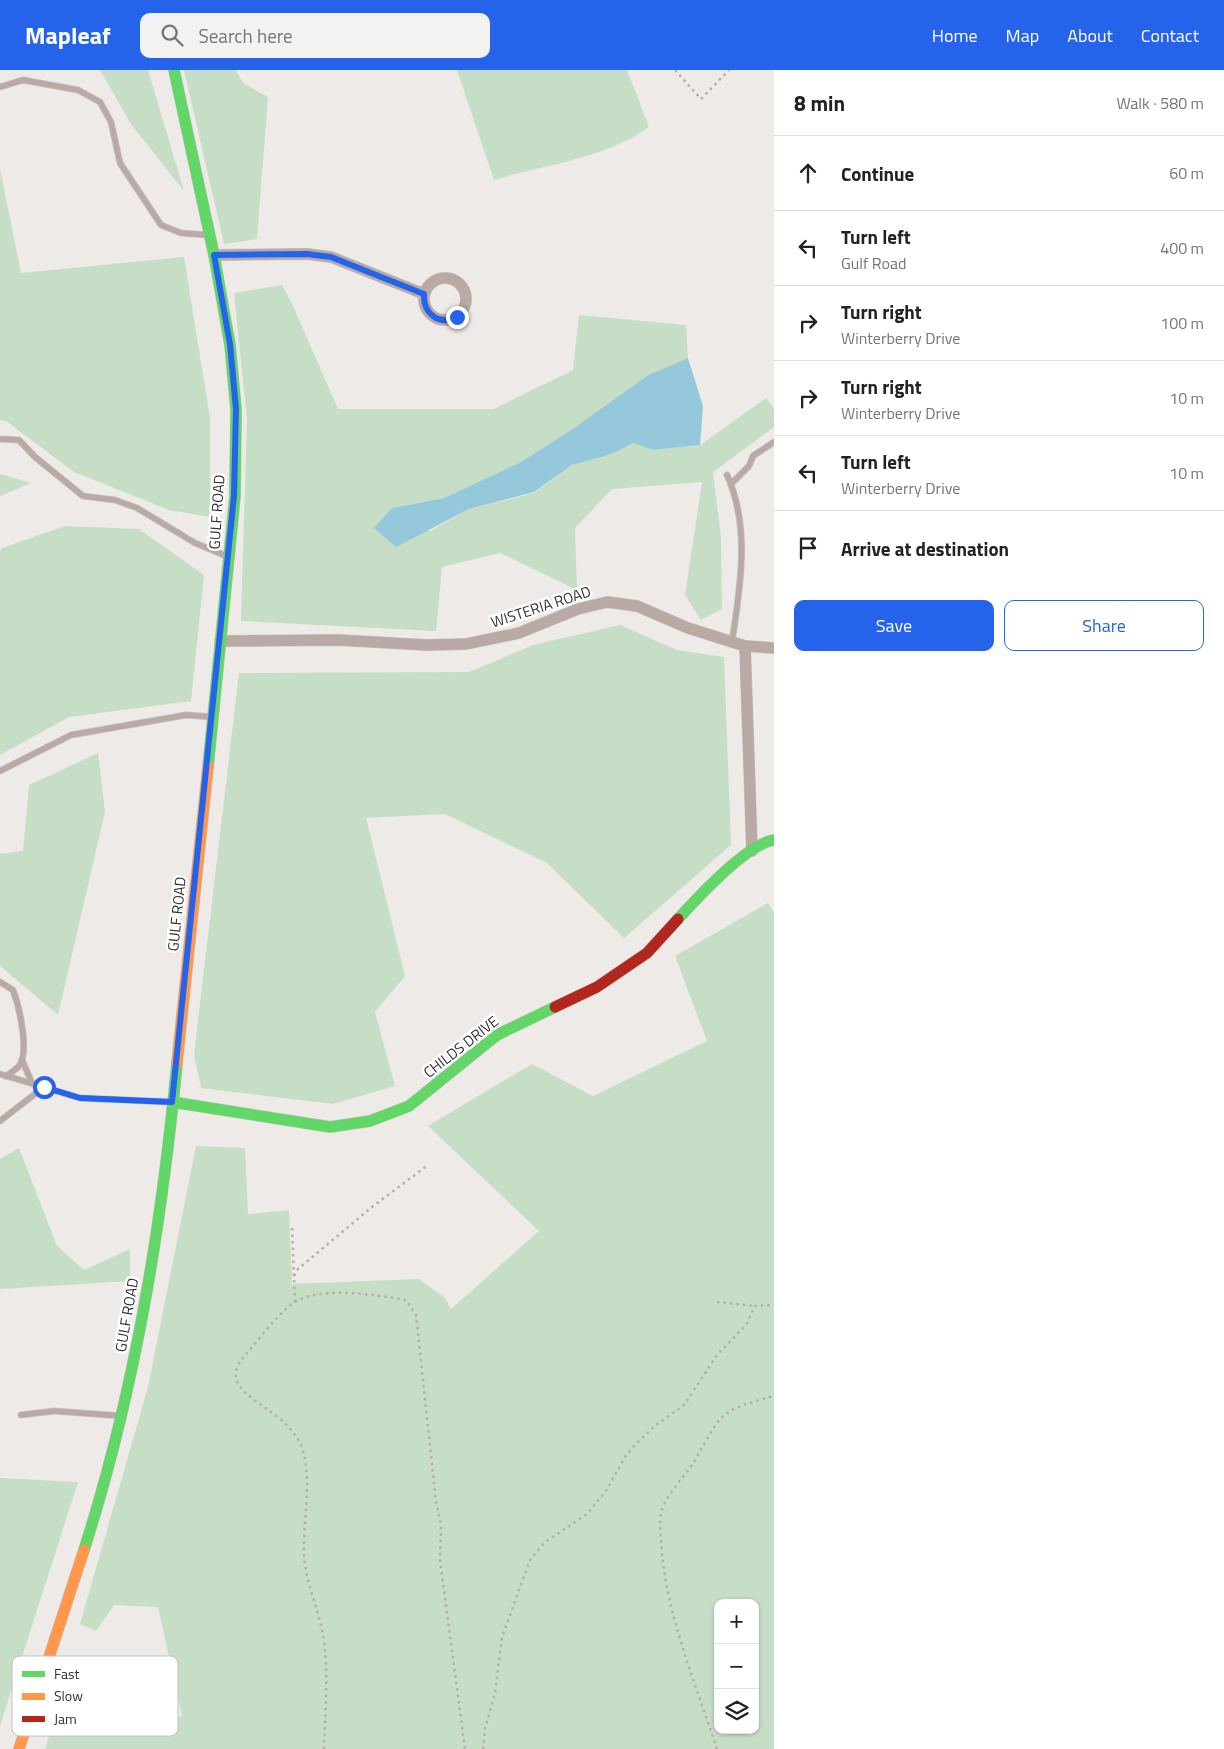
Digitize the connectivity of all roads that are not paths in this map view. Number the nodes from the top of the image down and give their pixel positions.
1 (174, 70) edge
2 (0, 87) edge
3 (210, 236) junction
4 (214, 255) junction
5 (424, 294) dead end
6 (0, 439) edge
7 (774, 442) edge
8 (727, 475) dead end
9 (731, 484) junction
10 (229, 557) junction
11 (220, 641) junction
12 (732, 642) junction
13 (745, 646) junction
14 (774, 648) edge
15 (213, 717) junction
16 (0, 771) edge
17 (774, 840) edge
18 (752, 851) junction
19 (0, 982) edge
20 (22, 1060) junction
21 (3, 1075) edge
22 (32, 1083) junction
23 (44, 1087) junction
24 (172, 1102) junction
25 (0, 1121) edge
26 (20, 1414) dead end
27 (122, 1416) junction
28 (49, 1656) edge
29 (23, 1736) edge
30 (19, 1749) edge

1 - 3 street, GULF ROAD
2 - 3 lane
3 - 4 street, GULF ROAD
4 - 5 street
4 - 10 street, GULF ROAD
6 - 10 lane
7 - 9 lane
8 - 9 lane
9 - 12 lane
10 - 11 street, GULF ROAD
11 - 12 street, WISTERIA ROAD
11 - 15 street, GULF ROAD
12 - 13 street, WISTERIA ROAD
13 - 14 street, WISTERIA ROAD
13 - 18 street
15 - 16 lane
15 - 24 street, GULF ROAD
17 - 18 street, CHILDS DRIVE
18 - 24 street, CHILDS DRIVE
19 - 20 lane
20 - 21 lane
20 - 22 lane
21 - 22 lane
22 - 23 lane
23 - 24 lane
23 - 25 lane
24 - 27 street, GULF ROAD
26 - 27 lane
27 - 28 street, GULF ROAD
29 - 30 street, GULF ROAD

